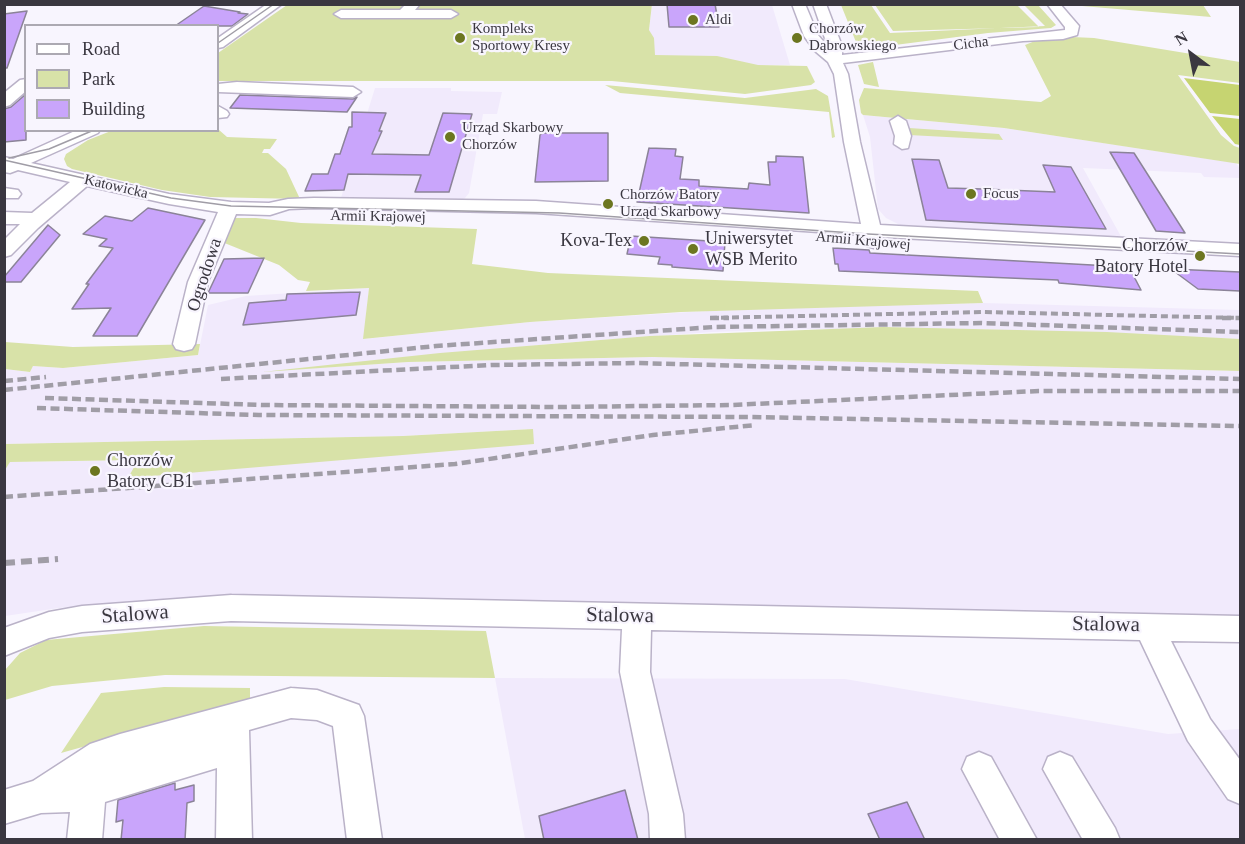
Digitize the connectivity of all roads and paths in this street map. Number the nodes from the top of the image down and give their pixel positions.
1 (276, 4) edge
2 (798, 4) edge
3 (819, 4) edge
4 (1053, 4) edge
5 (409, 9) edge
6 (341, 14) dead end
7 (451, 14) dead end
8 (219, 43) edge
9 (834, 60) junction
10 (24, 84) edge
11 (219, 88) edge
12 (353, 92) dead end
13 (4, 102) edge
14 (898, 121) dead end
15 (87, 132) edge
16 (902, 144) dead end
17 (8, 166) edge
18 (83, 180) junction
19 (229, 208) junction
20 (4, 218) edge
21 (37, 219) junction
22 (873, 236) junction
23 (1134, 250) junction
24 (1240, 250) edge
25 (4, 251) edge
26 (1240, 263) edge
27 (184, 344) dead end
28 (637, 617) junction
29 (1148, 626) junction
30 (1240, 628) edge
31 (4, 642) edge
32 (234, 733) junction
33 (979, 769) dead end
34 (1060, 769) dead end
35 (1240, 787) edge
36 (89, 790) junction
37 (41, 795) junction
38 (4, 807) edge
39 (84, 840) edge
40 (234, 840) edge
41 (366, 840) edge
42 (668, 840) edge
43 (1020, 840) edge
44 (1103, 840) edge

1 - 8 street
2 - 9 street
3 - 9 street
4 - 9 street, Cicha
5 - 6 street
5 - 7 street
9 - 22 street
10 - 13 street
11 - 12 street
14 - 16 street
15 - 17 street
17 - 18 street, Katowicka
18 - 19 street, Katowicka
18 - 21 street
19 - 22 street, Armii Krajowej
19 - 27 street, Ogrodowa
20 - 21 street
21 - 25 street
22 - 23 street, Armii Krajowej
23 - 24 street, Armii Krajowej
23 - 26 street, Armii Krajowej
28 - 29 street, Stalowa
28 - 31 street, Stalowa
28 - 42 street
29 - 30 street, Stalowa
29 - 35 street
32 - 36 street
32 - 37 street
32 - 40 street
32 - 41 street
33 - 43 street
34 - 44 street
36 - 37 street
36 - 39 street
37 - 38 street

